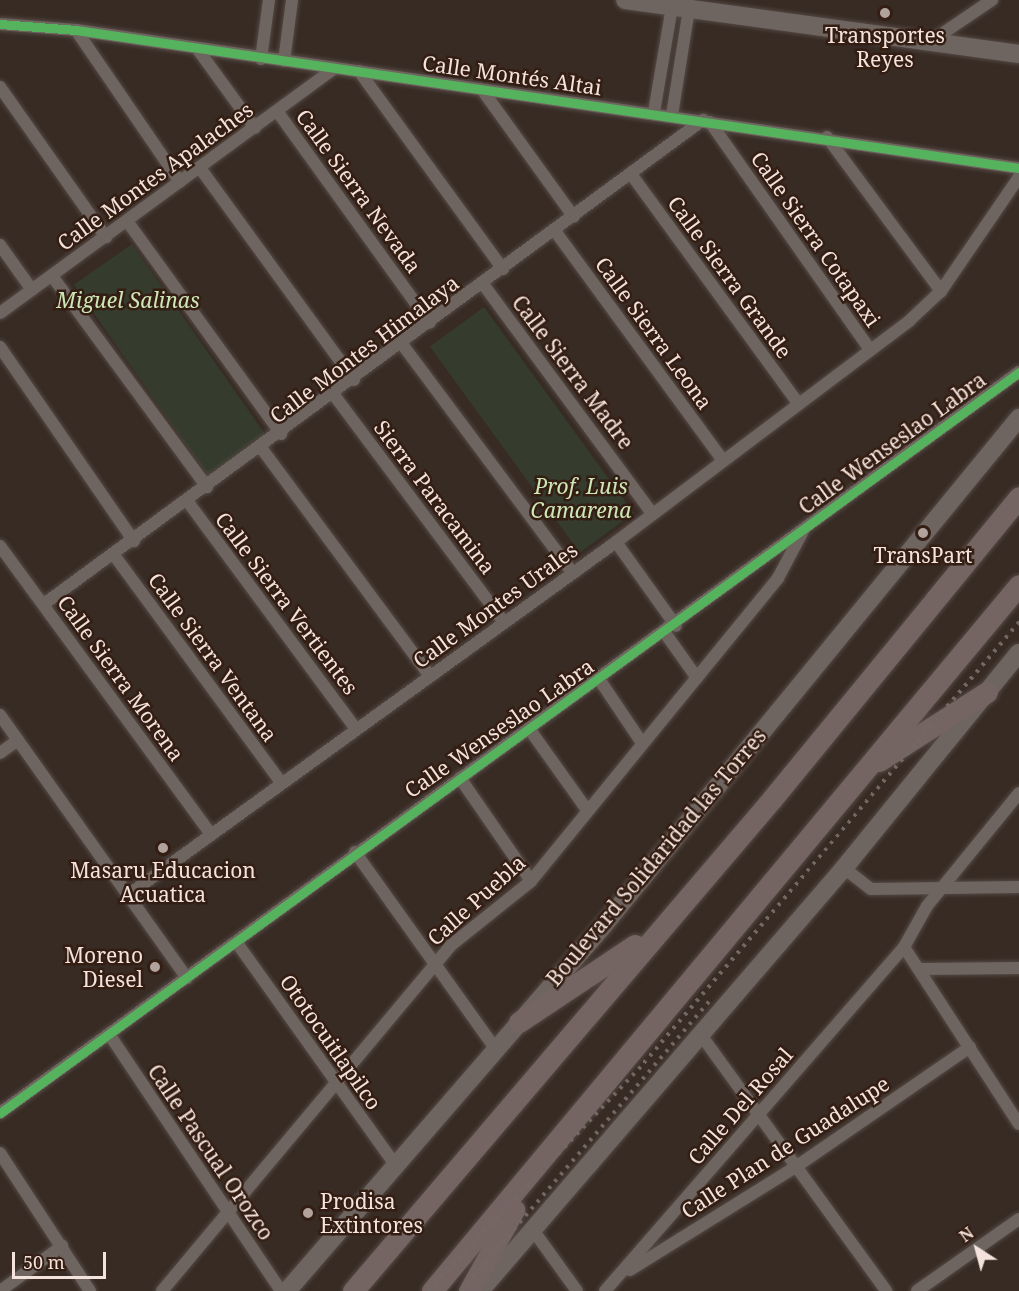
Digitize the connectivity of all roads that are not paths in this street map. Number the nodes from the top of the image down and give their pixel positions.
1 (269, 0) edge
2 (292, 0) edge
3 (625, 0) edge
4 (992, 0) edge
5 (681, 8) junction
6 (0, 24) edge
7 (76, 30) junction
8 (929, 43) junction
9 (199, 51) junction
10 (1019, 54) edge
11 (261, 59) junction
12 (284, 61) junction
13 (332, 70) junction
14 (359, 71) junction
15 (0, 87) edge
16 (483, 91) junction
17 (277, 111) junction
18 (654, 112) junction
19 (672, 115) junction
20 (707, 121) junction
21 (255, 128) junction
22 (827, 137) junction
23 (200, 168) junction
24 (1019, 168) edge
25 (631, 174) junction
26 (1019, 177) edge
27 (180, 182) junction
28 (574, 217) junction
29 (127, 221) junction
30 (555, 231) junction
31 (106, 237) junction
32 (0, 245) edge
33 (503, 269) junction
34 (52, 276) junction
35 (483, 284) junction
36 (32, 290) junction
37 (941, 291) junction
38 (0, 313) edge
39 (430, 323) junction
40 (402, 344) junction
41 (0, 347) edge
42 (870, 350) junction
43 (1019, 372) edge
44 (354, 380) junction
45 (334, 395) junction
46 (798, 403) junction
47 (1019, 418) edge
48 (281, 434) junction
49 (262, 449) junction
50 (722, 459) junction
51 (1019, 485) edge
52 (207, 487) junction
53 (1019, 497) edge
54 (188, 502) junction
55 (652, 513) junction
56 (990, 527) junction
57 (803, 530) junction
58 (134, 541) junction
59 (616, 542) junction
60 (0, 546) edge
61 (114, 555) junction
62 (573, 573) junction
63 (1019, 585) edge
64 (44, 604) junction
65 (504, 622) junction
66 (676, 626) junction
67 (665, 633) junction
68 (1019, 653) edge
69 (430, 676) junction
70 (697, 678) junction
71 (599, 679) junction
72 (987, 692) junction
73 (0, 715) edge
74 (355, 728) junction
75 (530, 730) junction
76 (18, 740) junction
77 (642, 743) junction
78 (0, 753) edge
79 (868, 767) junction
80 (460, 778) junction
81 (281, 782) junction
82 (1019, 793) edge
83 (587, 810) junction
84 (210, 833) junction
85 (355, 852) junction
86 (844, 868) junction
87 (531, 881) junction
88 (1019, 886) edge
89 (942, 887) junction
90 (128, 895) junction
91 (655, 931) junction
92 (237, 943) junction
93 (904, 947) junction
94 (433, 966) junction
95 (1019, 968) edge
96 (920, 969) junction
97 (187, 978) junction
98 (519, 1022) junction
99 (109, 1034) junction
100 (701, 1035) junction
101 (970, 1047) junction
102 (495, 1048) junction
103 (335, 1082) junction
104 (0, 1113) edge
105 (758, 1115) junction
106 (1019, 1124) edge
107 (0, 1153) edge
108 (394, 1163) junction
109 (541, 1164) junction
110 (797, 1166) junction
111 (227, 1211) junction
112 (1019, 1219) edge
113 (533, 1230) junction
114 (62, 1246) junction
115 (619, 1277) junction
116 (0, 1291) edge
117 (90, 1291) edge
118 (162, 1291) edge
119 (281, 1291) edge
120 (287, 1291) edge
121 (353, 1291) edge
122 (432, 1291) edge
123 (470, 1291) edge
124 (480, 1291) edge
125 (577, 1291) edge
126 (605, 1291) edge
127 (886, 1291) edge
128 (917, 1291) edge

1 - 11 street
2 - 12 street
3 - 5 main road
4 - 8 street
5 - 8 main road
5 - 18 street
5 - 19 street
6 - 7 street, Calle Montés Altai
7 - 9 street, Calle Montés Altai
7 - 27 street
8 - 10 main road
9 - 11 street, Calle Montés Altai
9 - 21 street
11 - 12 street, Calle Montés Altai
12 - 13 street, Calle Montés Altai
13 - 14 street, Calle Montés Altai
13 - 17 street, Calle Montes Apalaches
14 - 16 street, Calle Montés Altai
14 - 33 street, Calle Sierra Madre
15 - 31 street
16 - 18 street, Calle Montés Altai
16 - 28 street
17 - 21 street, Calle Montes Apalaches
17 - 39 street, Calle Sierra Nevada
18 - 19 street, Calle Montés Altai
19 - 20 street, Calle Montés Altai
20 - 22 street, Calle Montés Altai
20 - 25 street, Calle Montes Himalaya
20 - 42 street, Calle Sierra Cotapaxi
21 - 23 street, Calle Montes Apalaches
22 - 24 street, Calle Montés Altai
22 - 37 street
23 - 27 street, Calle Montes Apalaches
23 - 44 street
25 - 28 street, Calle Montes Himalaya
25 - 46 street, Calle Sierra Grande
26 - 37 street, Calle Montes Urales
27 - 29 street, Calle Montes Apalaches
28 - 30 street, Calle Montes Himalaya
29 - 31 street, Calle Montes Apalaches
29 - 48 street
30 - 33 street, Calle Montes Himalaya
30 - 50 street, Calle Sierra Leona
31 - 34 street, Calle Montes Apalaches
32 - 36 street
33 - 35 street, Calle Montes Himalaya
34 - 36 street, Calle Montes Apalaches
34 - 52 street, Calle Sierra Vertientes
35 - 39 street, Calle Montes Himalaya
35 - 55 street, Calle Sierra Madre
36 - 38 street, Calle Montes Apalaches
37 - 42 street, Calle Montes Urales
39 - 40 street, Calle Montes Himalaya
40 - 44 street, Calle Montes Himalaya
40 - 62 street
41 - 58 street
42 - 46 street, Calle Montes Urales
43 - 57 street, Calle Wenseslao Labra
44 - 45 street, Calle Montes Himalaya
45 - 48 street, Calle Montes Himalaya
45 - 65 street, Sierra Paracamina
46 - 50 street, Calle Montes Urales
47 - 98 main road, Boulevard Solidaridad las Torres
48 - 49 street, Calle Montes Himalaya
49 - 52 street, Calle Montes Himalaya
49 - 69 street
50 - 55 street, Calle Montes Urales
51 - 56 highway
52 - 54 street, Calle Montes Himalaya
53 - 56 highway
54 - 58 street, Calle Montes Himalaya
54 - 74 street, Calle Sierra Vertientes
55 - 59 street, Calle Montes Urales
56 - 91 highway
57 - 66 street, Calle Wenseslao Labra
57 - 70 street, Calle Puebla
58 - 61 street, Calle Montes Himalaya
59 - 62 street, Calle Montes Urales
59 - 66 street
60 - 64 street, Calle Sierra Morena
61 - 64 street, Calle Montes Himalaya
61 - 81 street, Calle Sierra Ventana
62 - 65 street, Calle Montes Urales
63 - 79 highway
64 - 84 street, Calle Sierra Morena
65 - 69 street, Calle Montes Urales
66 - 67 street, Calle Wenseslao Labra
67 - 70 street
67 - 71 street, Calle Wenseslao Labra
68 - 72 main road
69 - 74 street, Calle Montes Urales
70 - 77 street, Calle Puebla
71 - 75 street, Calle Wenseslao Labra
71 - 77 street
72 - 79 highway
72 - 86 main road
73 - 76 street
74 - 81 street, Calle Montes Urales
75 - 80 street, Calle Wenseslao Labra
75 - 83 street
76 - 78 street
76 - 90 street
77 - 83 street, Calle Puebla
79 - 109 highway
80 - 85 street, Calle Wenseslao Labra
80 - 87 street
81 - 84 street, Calle Montes Urales
82 - 89 street, Calle Del Rosal
83 - 87 street, Calle Puebla
84 - 90 street, Calle Montes Urales
85 - 92 street, Calle Wenseslao Labra
85 - 94 street
86 - 89 street
86 - 100 main road
87 - 94 street, Calle Puebla
88 - 89 street
89 - 93 street, Calle Del Rosal
90 - 97 street
91 - 98 highway
91 - 121 highway
92 - 97 street, Calle Wenseslao Labra
92 - 103 street, Ototocuitlapilco
93 - 96 street
93 - 105 street, Calle Del Rosal
94 - 102 street
94 - 103 street, Calle Puebla
95 - 96 street
96 - 101 street
97 - 99 street, Calle Wenseslao Labra
98 - 102 main road, Boulevard Solidaridad las Torres
99 - 104 street, Calle Wenseslao Labra
99 - 111 street, Calle Pascual Orozco
100 - 105 street
100 - 113 main road
101 - 106 street
101 - 110 street, Calle Plan de Guadalupe
102 - 108 main road, Boulevard Solidaridad las Torres
103 - 108 street, Ototocuitlapilco
103 - 111 street, Calle Puebla
105 - 110 street
105 - 115 street, Calle Del Rosal
107 - 114 street
108 - 120 main road, Boulevard Solidaridad las Torres
109 - 122 highway
109 - 123 highway
110 - 115 street, Calle Plan de Guadalupe
110 - 127 street
111 - 118 street, Calle Puebla
111 - 119 street, Calle Pascual Orozco
112 - 128 street
113 - 124 main road
113 - 125 street
114 - 116 street
114 - 117 street
115 - 126 street, Calle Del Rosal

